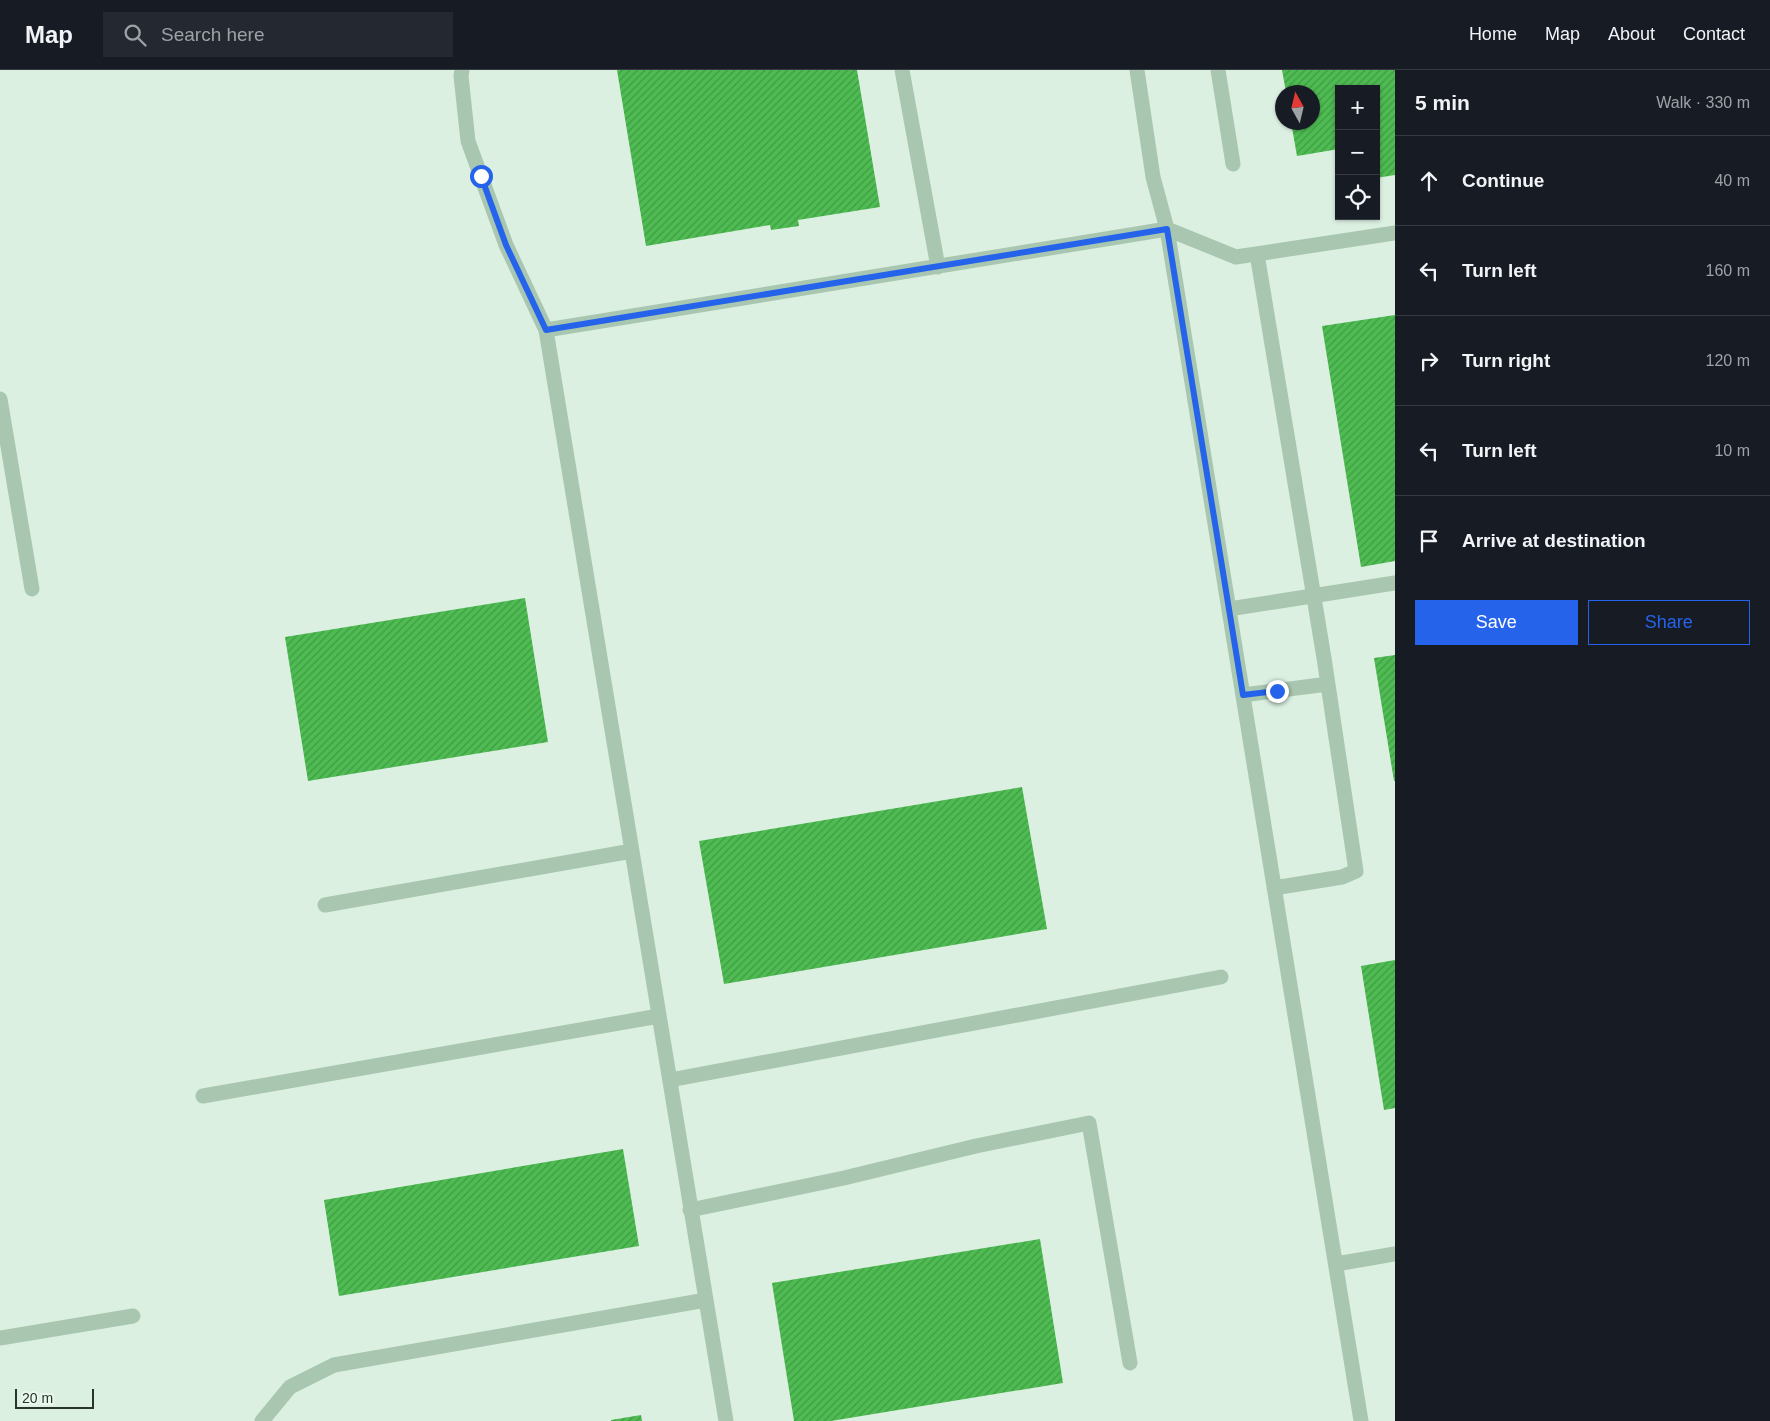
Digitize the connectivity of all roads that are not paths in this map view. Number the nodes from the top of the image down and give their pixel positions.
1 (462, 70) edge
2 (902, 70) edge
3 (1137, 70) edge
4 (1218, 70) edge
5 (1233, 164) dead end
6 (1167, 229) junction
7 (1395, 233) edge
8 (1257, 254) junction
9 (938, 267) junction
10 (546, 330) junction
11 (0, 399) edge
12 (1395, 583) edge
13 (32, 589) dead end
14 (1314, 595) junction
15 (1229, 609) junction
16 (1328, 684) junction
17 (1243, 695) junction
18 (632, 851) junction
19 (1274, 888) junction
20 (325, 905) dead end
21 (1221, 978) dead end
22 (659, 1016) junction
23 (670, 1080) junction
24 (203, 1096) dead end
25 (690, 1210) junction
26 (1395, 1254) edge
27 (1336, 1264) junction
28 (706, 1300) junction
29 (132, 1316) dead end
30 (0, 1338) edge
31 (1130, 1363) dead end
32 (262, 1421) edge
33 (726, 1421) edge
34 (1362, 1421) edge

1 - 10 lane
2 - 9 lane
3 - 6 lane
4 - 5 lane
6 - 8 lane
6 - 9 lane
6 - 15 lane
7 - 8 lane
8 - 14 lane
9 - 10 lane
10 - 18 lane
11 - 13 lane
12 - 14 lane
14 - 15 lane
14 - 16 lane
15 - 17 lane
16 - 17 lane
16 - 19 lane
17 - 19 lane
18 - 20 lane
18 - 22 lane
19 - 27 lane
21 - 23 lane
22 - 23 lane
22 - 24 lane
23 - 25 lane
25 - 28 lane
25 - 31 lane
26 - 27 lane
27 - 34 lane
28 - 32 lane
28 - 33 lane
29 - 30 lane

